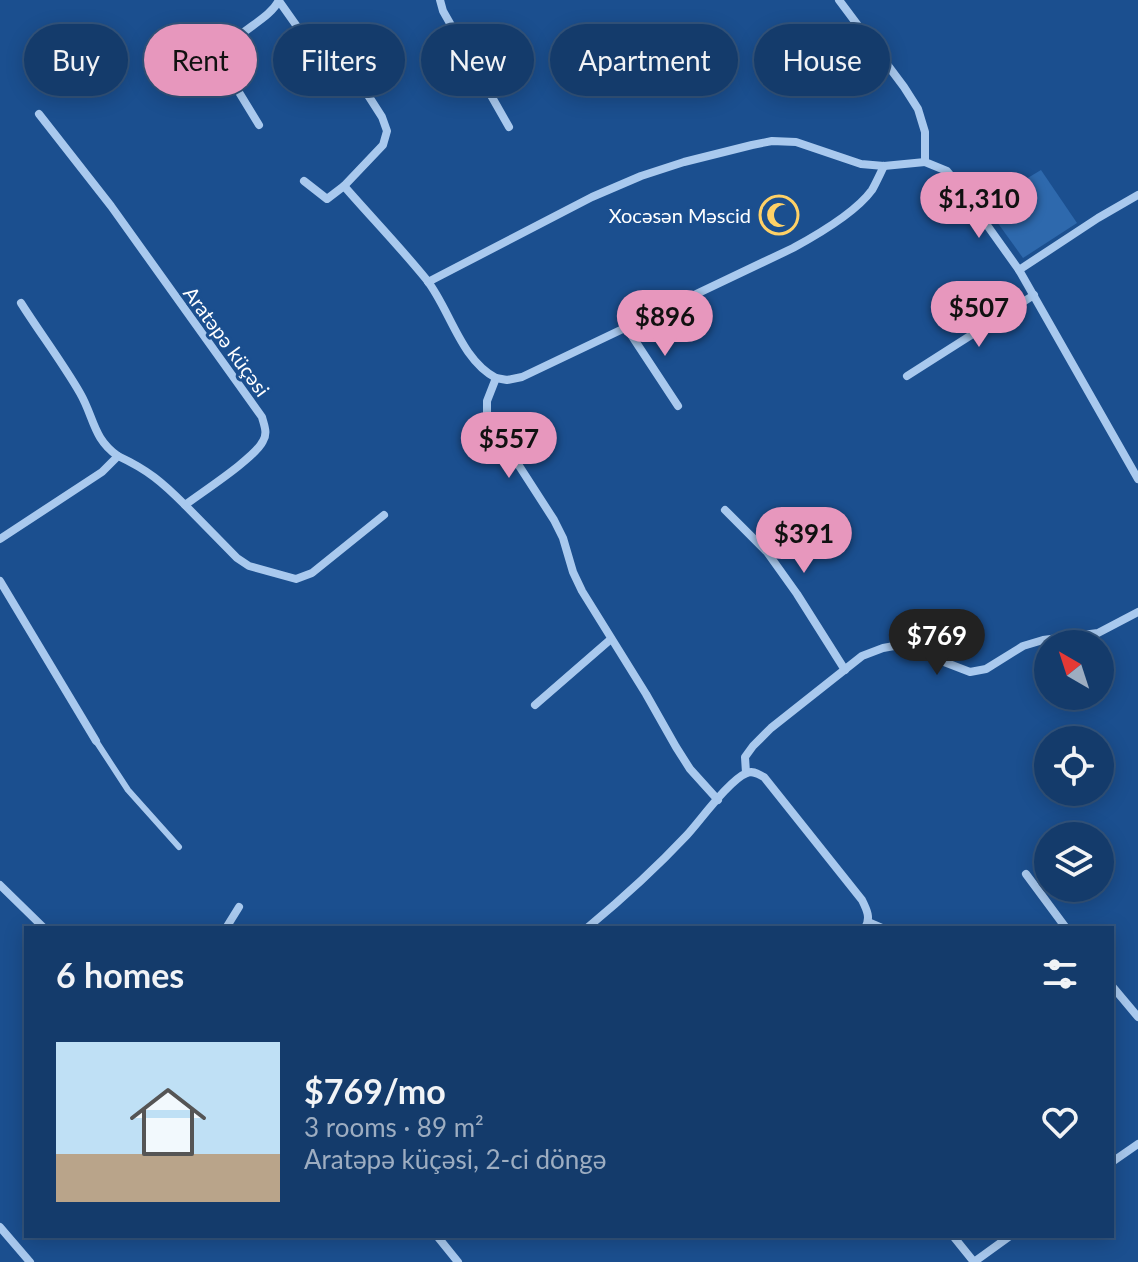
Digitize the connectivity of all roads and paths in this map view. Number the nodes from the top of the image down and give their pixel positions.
1 (440, 0) edge
2 (839, 0) edge
3 (279, 1) edge
4 (39, 114) dead end
5 (259, 125) dead end
6 (509, 127) dead end
7 (925, 162) junction
8 (884, 166) junction
9 (304, 181) dead end
10 (344, 186) junction
11 (1138, 195) edge
12 (1019, 270) junction
13 (428, 282) junction
14 (1034, 295) junction
15 (21, 303) dead end
16 (626, 327) junction
17 (907, 376) dead end
18 (496, 378) junction
19 (678, 406) dead end
20 (118, 456) junction
21 (1138, 479) edge
22 (185, 505) junction
23 (725, 510) dead end
24 (384, 515) dead end
25 (0, 539) edge
26 (0, 581) edge
27 (1138, 612) edge
28 (611, 639) junction
29 (845, 670) junction
30 (535, 705) dead end
31 (96, 741) joint
32 (746, 773) junction
33 (718, 800) junction
34 (179, 847) dead end
35 (1026, 874) dead end
36 (0, 885) edge
37 (239, 907) dead end
38 (867, 925) edge
39 (42, 926) edge
40 (227, 926) edge
41 (589, 926) edge
42 (1065, 926) edge
43 (1114, 988) edge
44 (1138, 1017) edge
45 (1138, 1144) edge
46 (1114, 1161) edge
47 (0, 1227) edge
48 (439, 1238) edge
49 (955, 1238) edge
50 (1007, 1238) edge
51 (30, 1262) edge
52 (458, 1262) edge

1 - 6 street
2 - 7 street
3 - 5 street
3 - 10 street
4 - 22 street, Aratəpə küçəsi
7 - 8 street
7 - 12 street
8 - 13 street
8 - 16 street
9 - 10 street
10 - 13 street
11 - 12 street
12 - 14 street
13 - 18 street
14 - 17 street
14 - 21 street
15 - 20 street
16 - 18 street
16 - 19 street
18 - 28 street
20 - 22 street
20 - 25 street
22 - 24 street
23 - 29 street
26 - 31 street
27 - 29 street
28 - 30 street
28 - 33 street
29 - 32 street
31 - 34 lane
32 - 33 street
32 - 38 street
33 - 41 street
35 - 42 street
36 - 39 street
37 - 40 street
43 - 44 street
45 - 46 street
47 - 51 street
48 - 52 street
49 - 50 street

